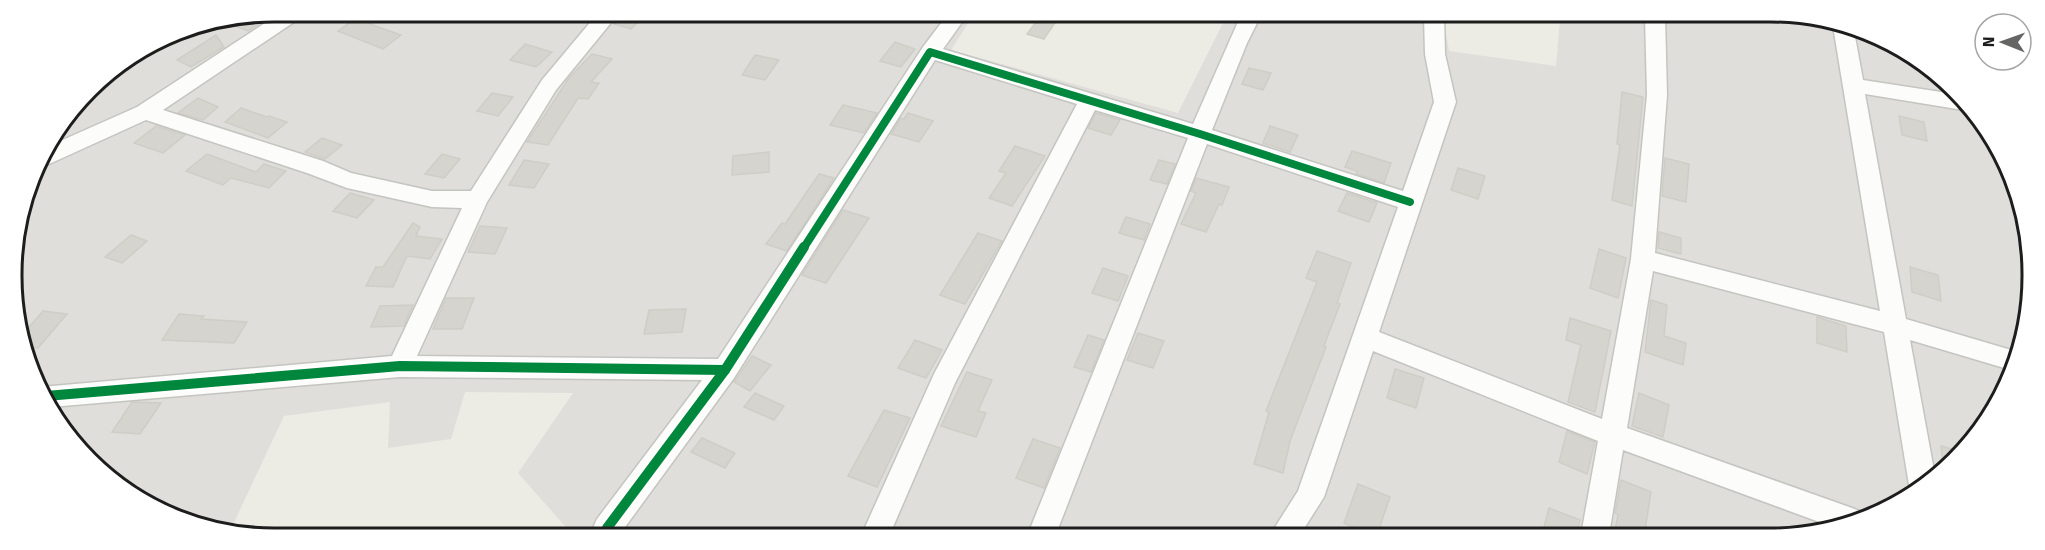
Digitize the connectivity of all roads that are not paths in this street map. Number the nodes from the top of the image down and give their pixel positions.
1 (281, 22) edge
2 (602, 22) edge
3 (952, 22) edge
4 (1248, 22) edge
5 (1434, 22) edge
6 (1655, 22) edge
7 (1844, 34) edge
8 (930, 52) junction
9 (1851, 85) junction
10 (1089, 101) junction
11 (1954, 101) edge
12 (145, 112) junction
13 (1200, 134) junction
14 (54, 152) edge
15 (477, 200) junction
16 (1410, 202) junction
17 (1643, 259) junction
18 (1894, 324) junction
19 (1365, 337) junction
20 (2008, 360) edge
21 (400, 366) junction
22 (724, 370) junction
23 (53, 395) edge
24 (1614, 435) junction
25 (1922, 477) edge
26 (1841, 517) edge
27 (607, 528) dead end
28 (879, 528) edge
29 (1044, 528) edge
30 (1289, 528) edge
31 (1596, 528) edge

1 - 12 street
2 - 15 street
3 - 8 street
4 - 13 street
5 - 16 street
6 - 17 street
7 - 9 street
8 - 10 street
8 - 22 street
9 - 11 street
9 - 18 street
10 - 13 street
10 - 28 street
12 - 14 street
12 - 15 street
13 - 16 street
13 - 29 street
15 - 21 street
16 - 19 street
17 - 18 street
17 - 24 street
18 - 20 street
18 - 25 street
19 - 24 street
19 - 30 street
21 - 22 street
21 - 23 street
22 - 27 street
24 - 26 street
24 - 31 street

